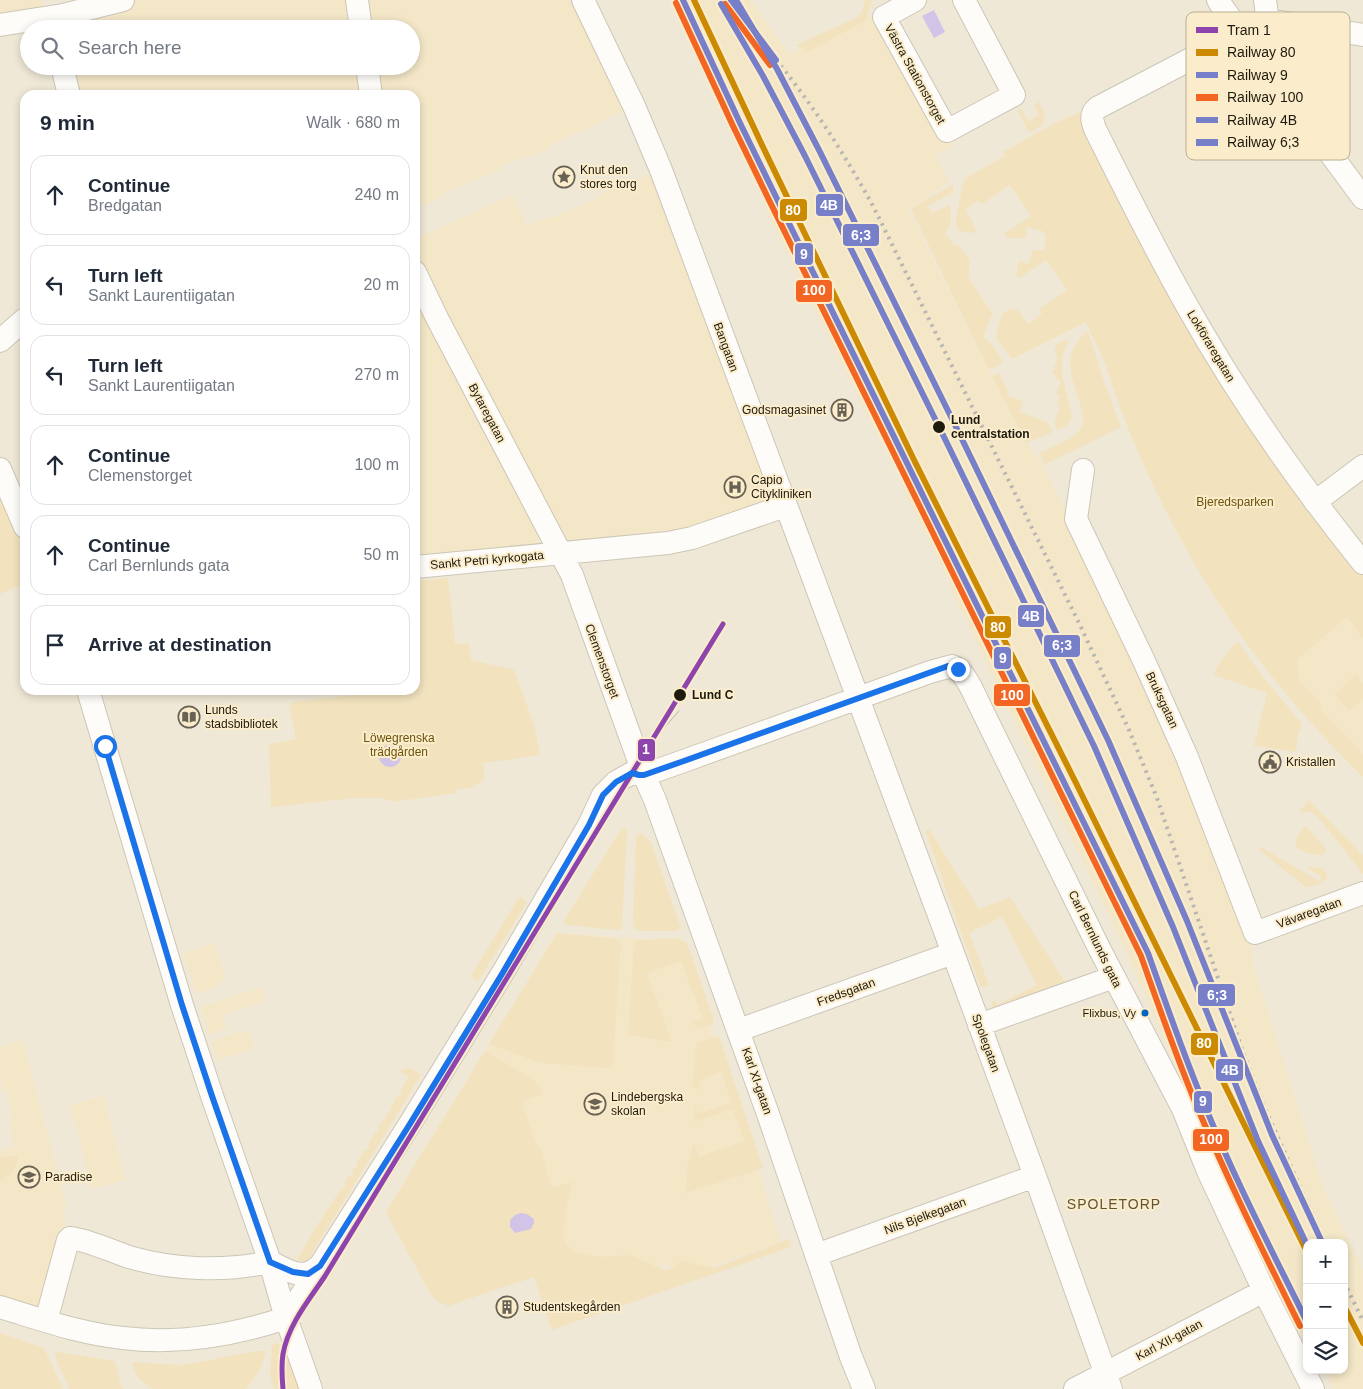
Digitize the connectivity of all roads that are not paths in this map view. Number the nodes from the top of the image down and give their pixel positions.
1 (123, 0) edge
2 (357, 0) edge
3 (583, 0) edge
4 (915, 0) edge
5 (964, 0) edge
6 (1218, 0) edge
7 (1226, 12) edge
8 (61, 20) edge
9 (360, 20) edge
10 (0, 24) edge
11 (20, 24) edge
12 (1350, 32) edge
13 (1363, 34) edge
14 (1186, 61) edge
15 (64, 75) edge
16 (368, 75) edge
17 (68, 90) edge
18 (369, 90) edge
19 (1335, 160) edge
20 (1363, 198) edge
21 (420, 282) edge
22 (20, 323) edge
23 (0, 341) edge
24 (1363, 466) edge
25 (0, 469) edge
26 (1083, 470) dead end
27 (1315, 502) junction
28 (785, 506) junction
29 (20, 515) edge
30 (560, 553) junction
31 (1363, 563) edge
32 (420, 567) edge
33 (89, 695) edge
34 (857, 699) junction
35 (644, 775) junction
36 (1363, 893) edge
37 (1255, 933) joint
38 (953, 953) junction
39 (1114, 977) junction
40 (979, 1025) junction
41 (739, 1030) junction
42 (1035, 1176) junction
43 (816, 1255) junction
44 (270, 1262) junction
45 (320, 1266) junction
46 (1264, 1291) junction
47 (0, 1307) edge
48 (286, 1318) junction
49 (46, 1321) junction
50 (1109, 1381) edge
51 (311, 1389) edge
52 (864, 1389) edge
53 (1074, 1389) edge
54 (1313, 1389) edge

1 - 8 street
2 - 9 street
3 - 28 street, Bangatan
4 - 5 street, Västra Stationstorget
6 - 7 street
10 - 11 street
12 - 13 street
14 - 27 street, Lokföraregatan
15 - 17 street
16 - 18 street
19 - 20 street
21 - 30 street, Bytaregatan
22 - 23 street
24 - 27 street
25 - 29 street
26 - 37 street, Bruksgatan
27 - 31 street, Lokföraregatan
28 - 30 street
28 - 34 street, Bangatan
30 - 32 street, Sankt Petri kyrkogata
30 - 35 street, Clemenstorget
33 - 44 street
34 - 35 street
34 - 38 street, Spolegatan
34 - 39 street, Carl Bernlunds gata
35 - 41 street, Karl XI-gatan
35 - 45 street
36 - 37 street, Vävaregatan
38 - 40 street, Spolegatan
38 - 41 street, Fredsgatan
39 - 40 street
39 - 46 street, Carl Bernlunds gata
40 - 42 street, Spolegatan
41 - 43 street, Karl XI-gatan
42 - 43 street, Nils Bjelkegatan
42 - 50 street, Spolegatan
43 - 52 street, Karl XI-gatan
44 - 45 street
44 - 48 street
44 - 49 street
45 - 48 street
46 - 50 street, Karl XII-gatan
46 - 54 street, Carl Bernlunds gata
47 - 49 street
48 - 49 street
48 - 51 street
50 - 53 street, Karl XII-gatan

